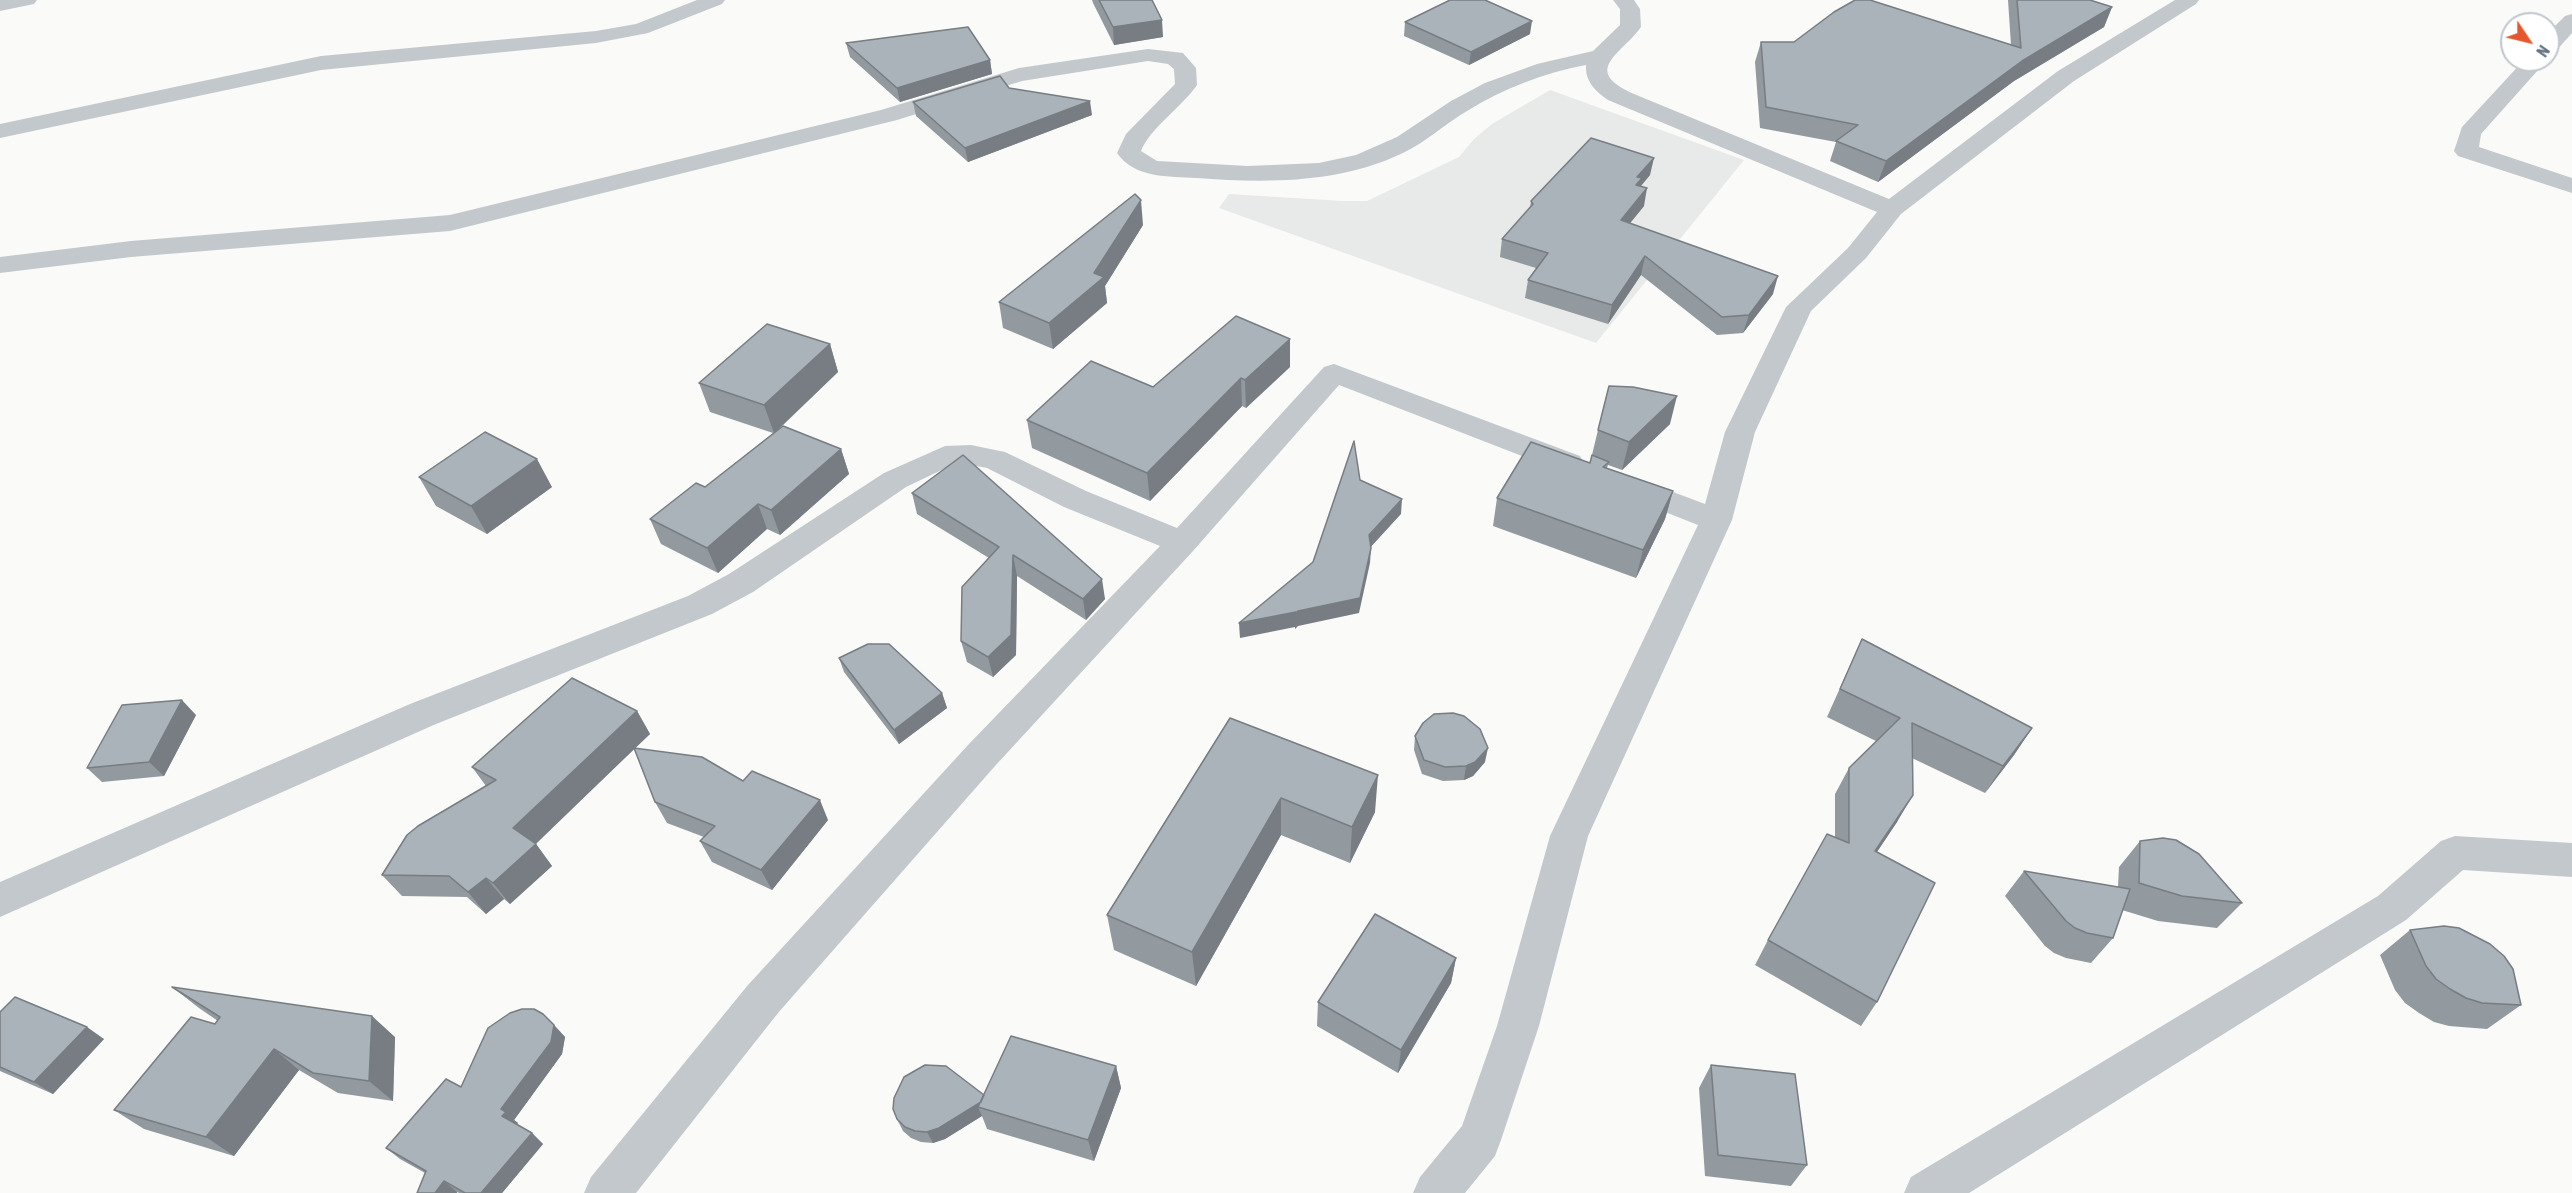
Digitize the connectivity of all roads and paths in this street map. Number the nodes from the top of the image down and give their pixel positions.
1 (27, 0) edge
2 (715, 0) edge
3 (1623, 0) edge
4 (2189, 0) edge
5 (0, 5) edge
6 (2572, 20) edge
7 (2560, 33) edge
8 (1600, 56) junction
9 (2525, 72) edge
10 (0, 131) edge
11 (2572, 186) edge
12 (1892, 209) junction
13 (0, 265) edge
14 (1716, 520) junction
15 (1182, 543) junction
16 (2572, 861) edge
17 (0, 900) edge
18 (606, 1193) edge
19 (1436, 1193) edge
20 (1927, 1193) edge

1 - 5 street
2 - 10 street
3 - 8 street
4 - 12 street
6 - 7 street
8 - 12 street
8 - 13 street
9 - 11 street
12 - 14 street
14 - 15 street
14 - 19 street
15 - 17 street
15 - 18 street
16 - 20 street

